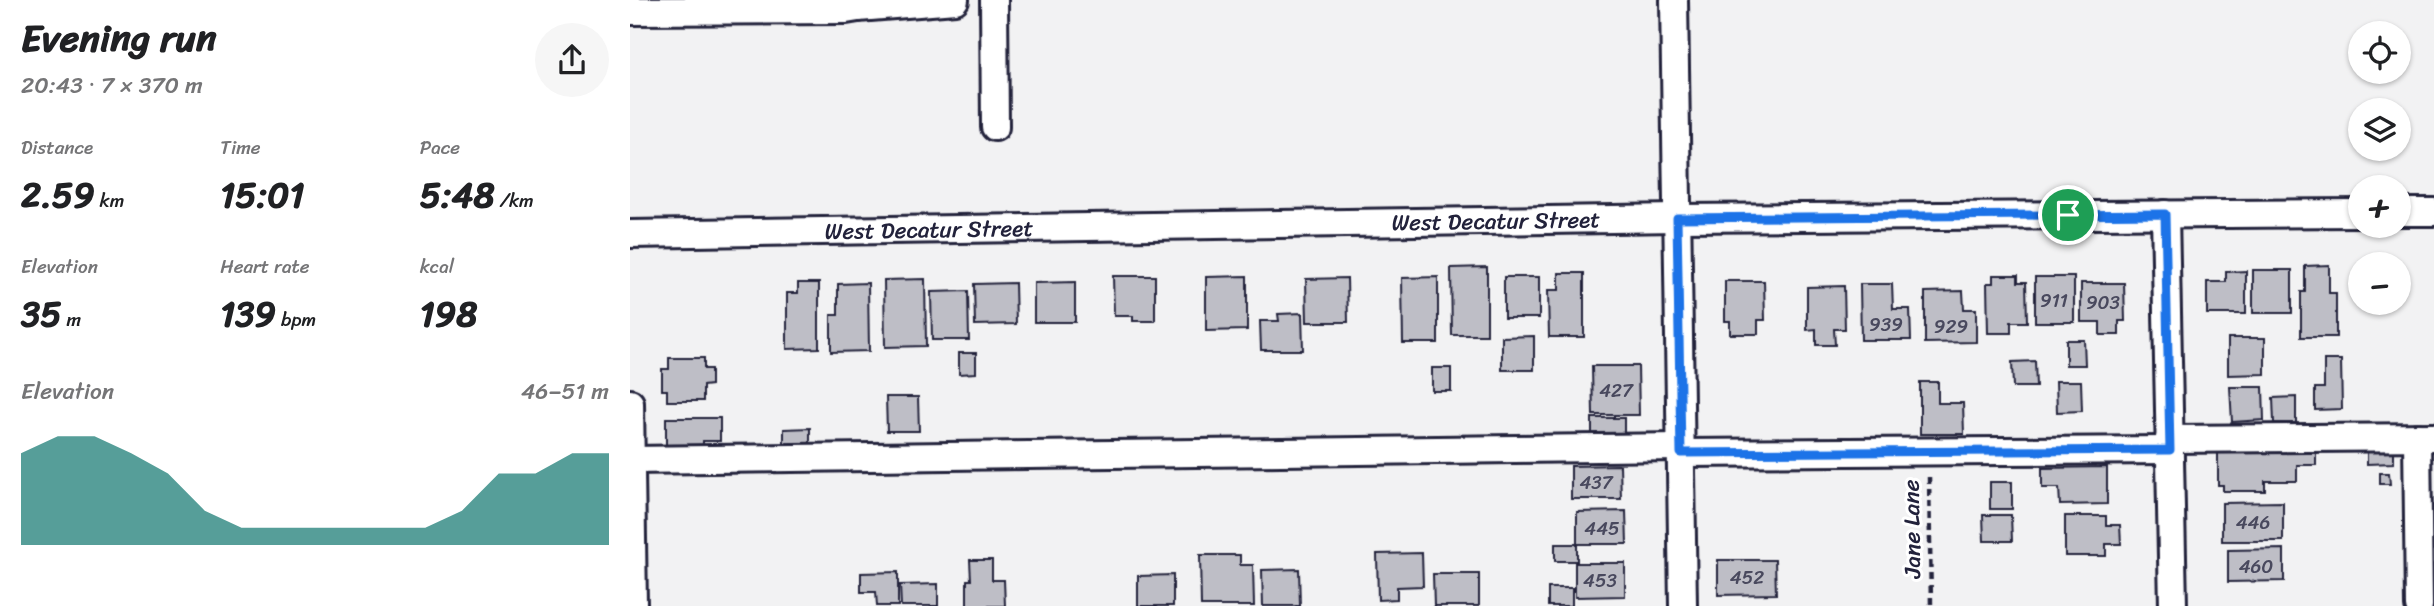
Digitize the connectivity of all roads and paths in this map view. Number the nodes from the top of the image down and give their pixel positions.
1 (955, 0) edge
2 (995, 0) edge
3 (1674, 0) edge
4 (858, 4) edge
5 (630, 11) edge
6 (995, 127) dead end
7 (2411, 212) edge
8 (2434, 212) edge
9 (2348, 213) edge
10 (2165, 214) junction
11 (1677, 218) junction
12 (630, 234) edge
13 (630, 403) edge
14 (2426, 437) edge
15 (2169, 444) junction
16 (1681, 450) junction
17 (1929, 452) junction
18 (631, 460) edge
19 (633, 606) edge
20 (1683, 606) edge
21 (1931, 606) edge
22 (2173, 606) edge
23 (2418, 606) edge

1 - 4 street
2 - 6 street
3 - 11 street
4 - 5 street
7 - 8 street
9 - 10 street, West Decatur Street
10 - 11 street, West Decatur Street
10 - 15 street
11 - 12 street, West Decatur Street
11 - 16 street
13 - 18 street
14 - 15 street
14 - 23 street
15 - 17 street
15 - 22 street
16 - 17 street
16 - 18 street
16 - 20 street
17 - 21 path, Jane Lane
18 - 19 street

